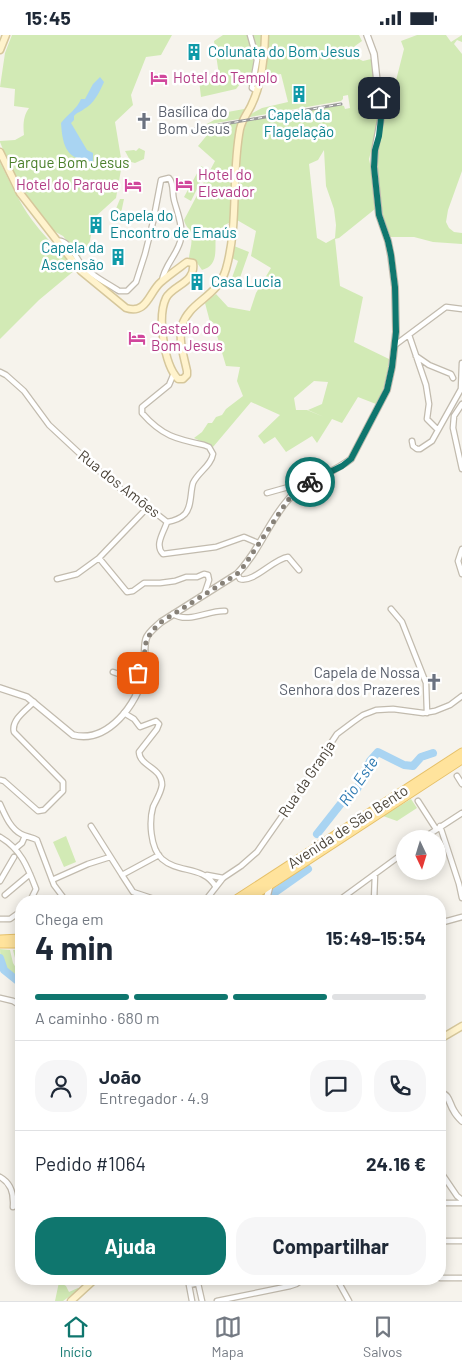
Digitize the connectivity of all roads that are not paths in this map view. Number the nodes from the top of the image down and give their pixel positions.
1 (6, 35) edge
2 (250, 35) edge
3 (265, 35) edge
4 (367, 35) edge
5 (0, 50) edge
6 (256, 90) junction
7 (0, 152) edge
8 (57, 241) junction
9 (162, 281) junction
10 (462, 309) edge
11 (409, 335) junction
12 (395, 345) junction
13 (416, 355) junction
14 (462, 363) edge
15 (0, 372) edge
16 (174, 373) junction
17 (453, 377) dead end
18 (461, 391) edge
19 (462, 404) edge
20 (438, 430) junction
21 (412, 441) dead end
22 (462, 469) edge
23 (304, 486) junction
24 (267, 493) dead end
25 (148, 507) junction
26 (167, 522) junction
27 (258, 543) junction
28 (462, 549) edge
29 (99, 558) junction
30 (299, 571) dead end
31 (237, 574) junction
32 (462, 574) edge
33 (58, 579) dead end
34 (204, 595) junction
35 (391, 609) dead end
36 (225, 611) dead end
37 (173, 614) junction
38 (113, 672) dead end
39 (144, 673) junction
40 (0, 688) edge
41 (462, 696) edge
42 (34, 701) junction
43 (124, 713) junction
44 (427, 713) junction
45 (462, 752) edge
46 (462, 760) edge
47 (457, 776) dead end
48 (0, 780) edge
49 (462, 784) edge
50 (418, 801) dead end
51 (0, 804) edge
52 (462, 813) edge
53 (91, 826) dead end
54 (438, 827) junction
55 (434, 830) edge
56 (25, 836) junction
57 (0, 837) edge
58 (16, 849) junction
59 (159, 855) junction
60 (14, 857) dead end
61 (110, 857) junction
62 (396, 858) edge
63 (30, 874) junction
64 (375, 874) junction
65 (122, 875) junction
66 (205, 875) junction
67 (223, 879) junction
68 (52, 880) junction
69 (0, 881) edge
70 (461, 884) edge
71 (270, 885) junction
72 (216, 887) junction
73 (4, 895) dead end
74 (33, 895) edge
75 (62, 895) edge
76 (142, 895) edge
77 (210, 895) edge
78 (242, 895) edge
79 (255, 895) edge
80 (268, 895) edge
81 (346, 895) edge
82 (374, 895) edge
83 (462, 898) edge
84 (15, 915) edge
85 (462, 917) edge
86 (0, 919) edge
87 (446, 921) edge
88 (15, 938) edge
89 (0, 939) edge
90 (0, 944) edge
91 (15, 944) edge
92 (0, 998) edge
93 (15, 1002) edge
94 (462, 1026) edge
95 (446, 1033) edge
96 (446, 1094) edge
97 (462, 1121) edge
98 (0, 1177) edge
99 (446, 1180) edge
100 (462, 1202) edge
101 (446, 1203) edge
102 (13, 1207) dead end
103 (446, 1241) edge
104 (462, 1241) edge
105 (446, 1278) edge
106 (462, 1278) edge
107 (88, 1285) edge
108 (189, 1285) edge
109 (199, 1285) edge
110 (293, 1285) edge
111 (340, 1285) edge
112 (71, 1301) edge
113 (192, 1301) edge
114 (202, 1301) edge
115 (216, 1301) edge
116 (349, 1301) edge

1 - 5 main road
2 - 6 street
3 - 6 main road
4 - 12 street
6 - 16 main road
7 - 8 main road
8 - 9 main road
8 - 9 street
9 - 16 main road
10 - 11 street
11 - 12 street
11 - 13 street
12 - 23 street
13 - 17 street
13 - 20 street
14 - 18 street
15 - 25 street, Rua dos Amões
16 - 26 street
18 - 20 street
19 - 22 street
20 - 21 street
23 - 24 street
23 - 27 street
25 - 26 street, Rua dos Amões
25 - 29 street
26 - 27 street
27 - 31 street
28 - 32 street
29 - 33 street
29 - 34 street
30 - 31 street
31 - 34 street
34 - 37 street
35 - 44 street
36 - 37 street
37 - 39 street
38 - 39 street
39 - 43 street
40 - 42 street
41 - 44 street, Rua da Granja
42 - 43 street
42 - 48 street
43 - 59 street
44 - 67 street, Rua da Granja
45 - 78 main road, Avenida de São Bento
46 - 71 main road, Avenida de São Bento
47 - 49 street
50 - 54 street
51 - 56 street
52 - 54 street
53 - 61 street
54 - 55 street
54 - 70 street
56 - 58 street
56 - 68 street
57 - 58 street
58 - 63 street
59 - 65 street
59 - 66 street
60 - 69 street
61 - 65 street
61 - 68 street
62 - 64 street
63 - 73 street
63 - 74 street
64 - 81 street
64 - 82 street
65 - 76 street
66 - 67 street
66 - 72 street
67 - 72 street, Rua da Granja
68 - 75 street
70 - 83 street
71 - 79 main road, Avenida de São Bento
71 - 80 street
72 - 77 street, Rua da Granja
84 - 86 street
85 - 87 street
88 - 89 main road
90 - 91 main road
92 - 93 street
94 - 95 main road
96 - 97 street
98 - 102 street
99 - 100 street
100 - 101 street
103 - 104 street
105 - 106 street
107 - 112 main road
108 - 113 street
109 - 114 street
110 - 115 street
111 - 116 street

